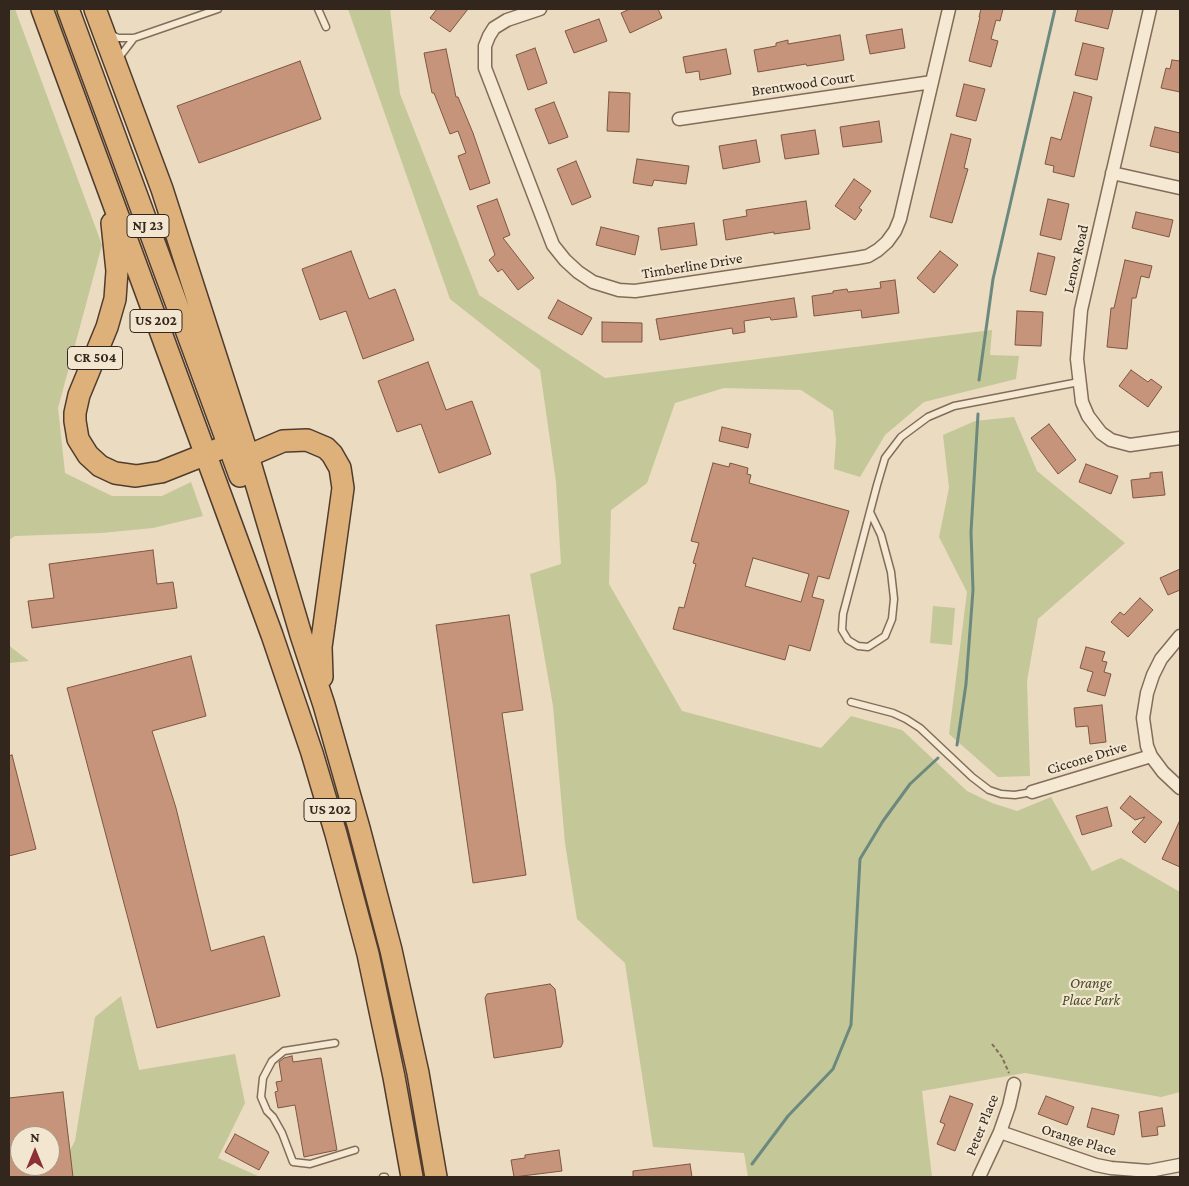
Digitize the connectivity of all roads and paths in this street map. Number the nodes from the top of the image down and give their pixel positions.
1 (42, 9) edge
2 (68, 9) edge
3 (95, 9) edge
4 (218, 9) edge
5 (318, 9) edge
6 (540, 9) edge
7 (949, 9) edge
8 (1150, 9) edge
9 (326, 27) dead end
10 (103, 31) junction
11 (134, 38) junction
12 (115, 63) junction
13 (932, 82) junction
14 (680, 119) dead end
15 (1112, 173) junction
16 (107, 186) junction
17 (1180, 188) edge
18 (1079, 382) junction
19 (1180, 438) edge
20 (237, 453) junction
21 (206, 455) junction
22 (218, 486) junction
23 (870, 512) junction
24 (300, 635) joint
25 (1180, 636) edge
26 (851, 702) dead end
27 (324, 705) junction
28 (1151, 756) junction
29 (1180, 788) edge
30 (1032, 792) joint
31 (336, 1043) dead end
32 (992, 1044) dead end
33 (1014, 1084) joint
34 (1000, 1132) junction
35 (355, 1150) dead end
36 (1180, 1165) edge
37 (412, 1177) edge
38 (436, 1177) edge
39 (979, 1177) edge

1 - 16 highway, US 202
2 - 20 highway, NJ 23
3 - 10 highway, US 202
4 - 11 lane
5 - 9 lane
6 - 13 street, Timberline Drive
7 - 13 street, Timberline Drive
8 - 15 street, Lenox Road
10 - 11 lane
10 - 12 highway, US 202
11 - 12 lane
12 - 20 highway, US 202
13 - 14 street, Brentwood Court
15 - 17 street
15 - 18 street, Lenox Road
16 - 21 highway, US 202
16 - 21 highway, CR 504
18 - 19 street, Lenox Road
18 - 23 lane
20 - 21 highway, CR 504
20 - 22 highway
20 - 24 highway, NJ 23
20 - 27 highway
21 - 22 highway, US 202
22 - 37 highway, US 202
23 - 23 lane
24 - 27 highway, US 202
25 - 28 street
26 - 30 lane
27 - 38 highway, US 202
28 - 29 street
28 - 30 street, Ciccone Drive
31 - 35 lane
32 - 33 path
33 - 34 street, Peter Place
34 - 36 street, Orange Place
34 - 39 street, Peter Place

